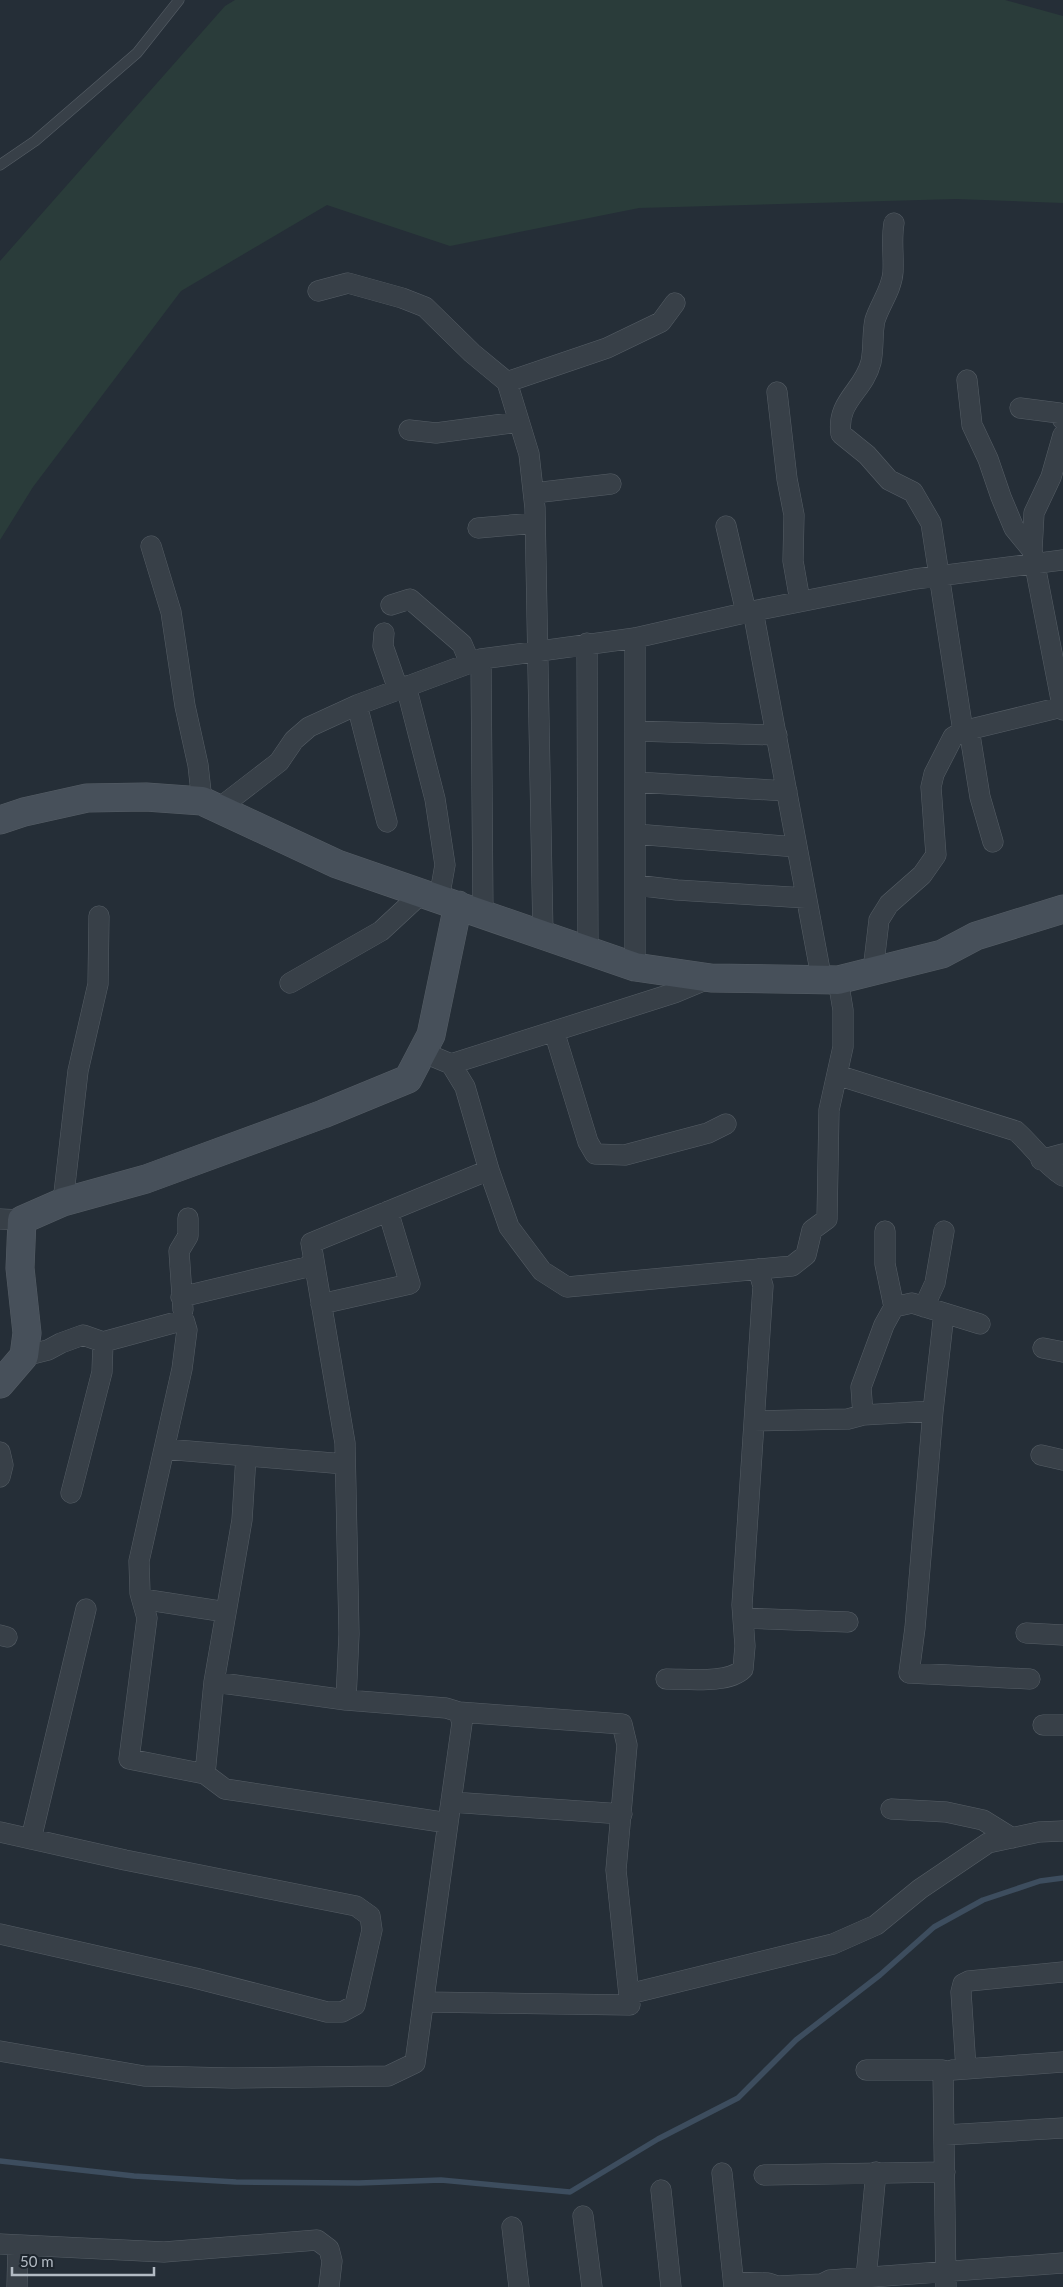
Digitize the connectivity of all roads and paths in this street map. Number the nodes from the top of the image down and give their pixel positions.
1 (179, 0) edge
2 (0, 164) edge
3 (894, 222) dead end
4 (318, 291) dead end
5 (675, 303) dead end
6 (967, 380) dead end
7 (507, 382) junction
8 (777, 392) dead end
9 (1020, 408) dead end
10 (1062, 414) edge
11 (519, 422) junction
12 (410, 430) dead end
13 (1063, 435) edge
14 (611, 484) dead end
15 (534, 494) junction
16 (535, 523) junction
17 (726, 526) dead end
18 (478, 528) dead end
19 (151, 546) dead end
20 (1034, 556) junction
21 (1063, 560) edge
22 (940, 576) junction
23 (800, 601) junction
24 (391, 605) dead end
25 (750, 612) junction
26 (384, 634) dead end
27 (635, 638) junction
28 (587, 643) junction
29 (539, 651) junction
30 (475, 661) junction
31 (1059, 670) edge
32 (402, 688) junction
33 (357, 705) junction
34 (1062, 708) edge
35 (966, 730) junction
36 (635, 731) junction
37 (776, 735) junction
38 (635, 782) junction
39 (787, 791) junction
40 (210, 805) junction
41 (0, 820) edge
42 (387, 822) dead end
43 (635, 834) junction
44 (993, 842) dead end
45 (797, 846) junction
46 (635, 884) junction
47 (806, 898) junction
48 (450, 903) junction
49 (1063, 909) edge
50 (99, 916) dead end
51 (543, 935) junction
52 (588, 950) junction
53 (635, 967) junction
54 (873, 971) junction
55 (711, 978) junction
56 (830, 980) junction
57 (290, 983) dead end
58 (554, 1031) junction
59 (422, 1052) junction
60 (451, 1064) junction
61 (837, 1075) junction
62 (726, 1124) dead end
63 (1063, 1154) edge
64 (1041, 1160) junction
65 (489, 1170) junction
66 (1063, 1176) edge
67 (63, 1202) junction
68 (388, 1211) junction
69 (188, 1218) dead end
70 (11, 1219) edge
71 (944, 1231) dead end
72 (885, 1232) dead end
73 (313, 1261) junction
74 (758, 1269) junction
75 (181, 1297) junction
76 (321, 1304) junction
77 (894, 1307) junction
78 (924, 1307) junction
79 (944, 1313) junction
80 (184, 1320) junction
81 (980, 1324) dead end
82 (103, 1342) junction
83 (1043, 1348) dead end
84 (1063, 1352) edge
85 (24, 1356) junction
86 (0, 1384) edge
87 (933, 1411) junction
88 (863, 1415) junction
89 (754, 1421) junction
90 (164, 1449) junction
91 (0, 1452) edge
92 (246, 1456) junction
93 (1041, 1456) dead end
94 (1063, 1460) edge
95 (345, 1464) junction
96 (0, 1477) edge
97 (71, 1492) dead end
98 (142, 1599) junction
99 (86, 1609) dead end
100 (226, 1612) junction
101 (743, 1618) junction
102 (848, 1622) dead end
103 (1026, 1633) dead end
104 (1063, 1635) edge
105 (666, 1679) dead end
106 (1030, 1679) dead end
107 (214, 1682) junction
108 (346, 1700) junction
109 (459, 1712) junction
110 (205, 1774) junction
111 (451, 1802) junction
112 (892, 1809) dead end
113 (622, 1814) junction
114 (448, 1822) junction
115 (1063, 1831) edge
116 (0, 1832) edge
117 (1012, 1838) junction
118 (31, 1839) junction
119 (0, 1934) edge
120 (1063, 1972) edge
121 (629, 1994) junction
122 (424, 2002) junction
123 (0, 2051) edge
124 (1063, 2062) edge
125 (966, 2069) junction
126 (866, 2070) dead end
127 (943, 2070) junction
128 (1063, 2128) edge
129 (945, 2136) junction
130 (876, 2172) junction
131 (946, 2172) junction
132 (722, 2173) dead end
133 (764, 2175) dead end
134 (661, 2190) dead end
135 (583, 2216) dead end
136 (512, 2227) dead end
137 (9, 2245) edge
138 (1063, 2263) edge
139 (866, 2278) junction
140 (946, 2279) edge
141 (734, 2284) edge
142 (822, 2285) edge
143 (17, 2287) edge
144 (329, 2287) edge
145 (519, 2287) edge
146 (592, 2287) edge
147 (671, 2287) edge

1 - 2 lane
3 - 22 street
4 - 7 street
5 - 7 street
6 - 20 street
7 - 11 street
8 - 23 street
9 - 10 street
11 - 12 street
11 - 15 street
13 - 20 street
14 - 15 street
15 - 16 street
16 - 18 street
16 - 29 street
17 - 25 street
19 - 40 street
20 - 21 street
20 - 22 street
20 - 31 street
22 - 23 street
22 - 35 street
23 - 25 street
24 - 30 street
25 - 27 street
25 - 37 street
26 - 32 street
27 - 28 street
27 - 36 street
28 - 29 street
28 - 52 street
29 - 30 street
29 - 51 street
30 - 32 street
30 - 48 street
31 - 34 street
32 - 33 street
32 - 48 street
33 - 40 street
33 - 42 street
34 - 35 street
35 - 44 street
35 - 54 street
36 - 37 street
36 - 38 street
37 - 39 street
38 - 39 street
38 - 43 street
39 - 45 street
40 - 41 main road
40 - 48 main road
43 - 45 street
43 - 46 street
45 - 47 street
46 - 47 street
46 - 53 street
47 - 56 street
48 - 51 main road
48 - 57 street
48 - 59 main road
49 - 54 main road
50 - 67 street
51 - 52 main road
52 - 53 main road
53 - 55 main road
54 - 56 main road
55 - 56 main road
55 - 58 street
56 - 61 street
58 - 60 street
58 - 62 street
59 - 60 street
59 - 67 main road
60 - 65 street
61 - 64 street
61 - 74 street
63 - 64 street
64 - 66 street
65 - 68 street
65 - 74 street
67 - 70 main road
68 - 73 street
68 - 76 street
69 - 75 street
70 - 85 main road
71 - 78 street
72 - 77 street
73 - 75 street
73 - 76 street
74 - 89 street
75 - 80 street
76 - 95 street
77 - 78 street
77 - 88 street
78 - 79 street
79 - 81 street
79 - 87 street
80 - 82 street
80 - 90 street
82 - 85 street
82 - 97 street
83 - 84 street
85 - 86 main road
87 - 88 street
87 - 106 street
88 - 89 street
89 - 101 street
90 - 92 street
90 - 98 street
91 - 96 street
92 - 95 street
92 - 100 street
93 - 94 street
95 - 108 street
98 - 100 street
98 - 110 street
99 - 118 street
100 - 107 street
101 - 102 street
101 - 105 street
103 - 104 street
107 - 108 street
107 - 110 street
108 - 109 street
109 - 111 street
109 - 113 street
110 - 114 street
111 - 113 street
111 - 114 street
112 - 117 street
113 - 121 street
114 - 122 street
115 - 117 street
116 - 118 street
117 - 121 street
118 - 119 street
120 - 125 street
121 - 122 street
122 - 123 street
124 - 125 street
125 - 127 street
126 - 127 street
127 - 129 street
128 - 129 street
129 - 131 street
130 - 131 street
130 - 133 street
130 - 139 street
131 - 140 street
132 - 141 street
134 - 147 street
135 - 146 street
136 - 145 street
137 - 143 street
137 - 144 street
138 - 140 street
139 - 140 street
139 - 142 street
141 - 142 street

